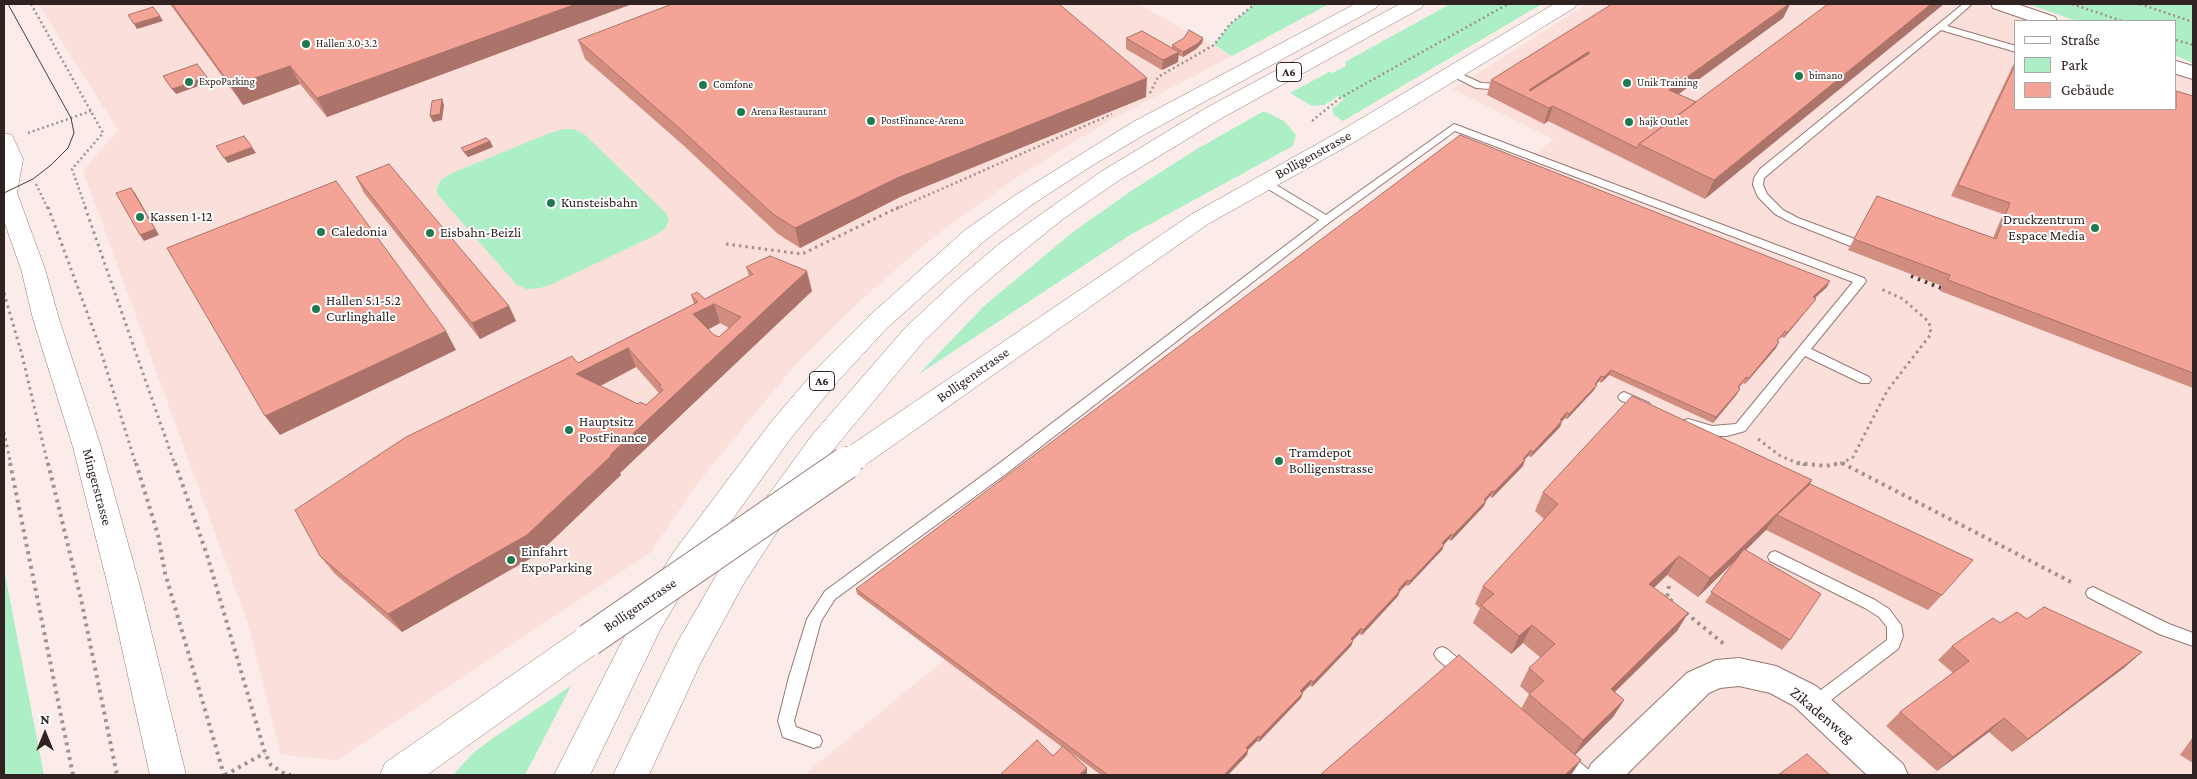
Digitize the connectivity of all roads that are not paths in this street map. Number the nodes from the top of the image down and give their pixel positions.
1 (1369, 4) edge
2 (1414, 4) edge
3 (1568, 4) edge
4 (1968, 4) edge
5 (2000, 4) edge
6 (2045, 20) edge
7 (1940, 27) junction
8 (2014, 49) edge
9 (2177, 67) edge
10 (1453, 73) junction
11 (2193, 73) edge
12 (1512, 87) edge
13 (5, 144) edge
14 (1264, 182) junction
15 (6, 198) edge
16 (1326, 220) junction
17 (1880, 253) edge
18 (1804, 350) junction
19 (1864, 380) dead end
20 (1624, 397) dead end
21 (1657, 411) edge
22 (1674, 418) edge
23 (1775, 557) dead end
24 (2093, 593) road end
25 (2193, 640) edge
26 (1442, 654) dead end
27 (1479, 686) edge
28 (1814, 704) junction
29 (464, 729) junction
30 (814, 741) dead end
31 (1554, 750) edge
32 (168, 775) edge
33 (398, 775) edge
34 (431, 775) edge
35 (572, 775) edge
36 (631, 775) edge
37 (1583, 775) edge
38 (1603, 775) edge
39 (1891, 775) edge

1 - 35 main road, A6
2 - 36 main road, A6
3 - 10 main road, Bolligenstrasse
4 - 7 lane
5 - 6 street
7 - 8 lane
7 - 17 lane
9 - 11 street
10 - 12 lane
10 - 14 main road, Bolligenstrasse
13 - 15 main road, Mingerstrasse
14 - 16 lane
14 - 29 main road, Bolligenstrasse, bridge
15 - 32 main road, Mingerstrasse
16 - 18 lane
16 - 30 lane
18 - 19 lane
18 - 22 lane
20 - 21 lane
23 - 28 lane
24 - 25 lane
26 - 27 lane
28 - 38 street, Zikadenweg
28 - 39 street, Zikadenweg
29 - 33 main road, Bolligenstrasse
29 - 34 main road
31 - 37 lane

